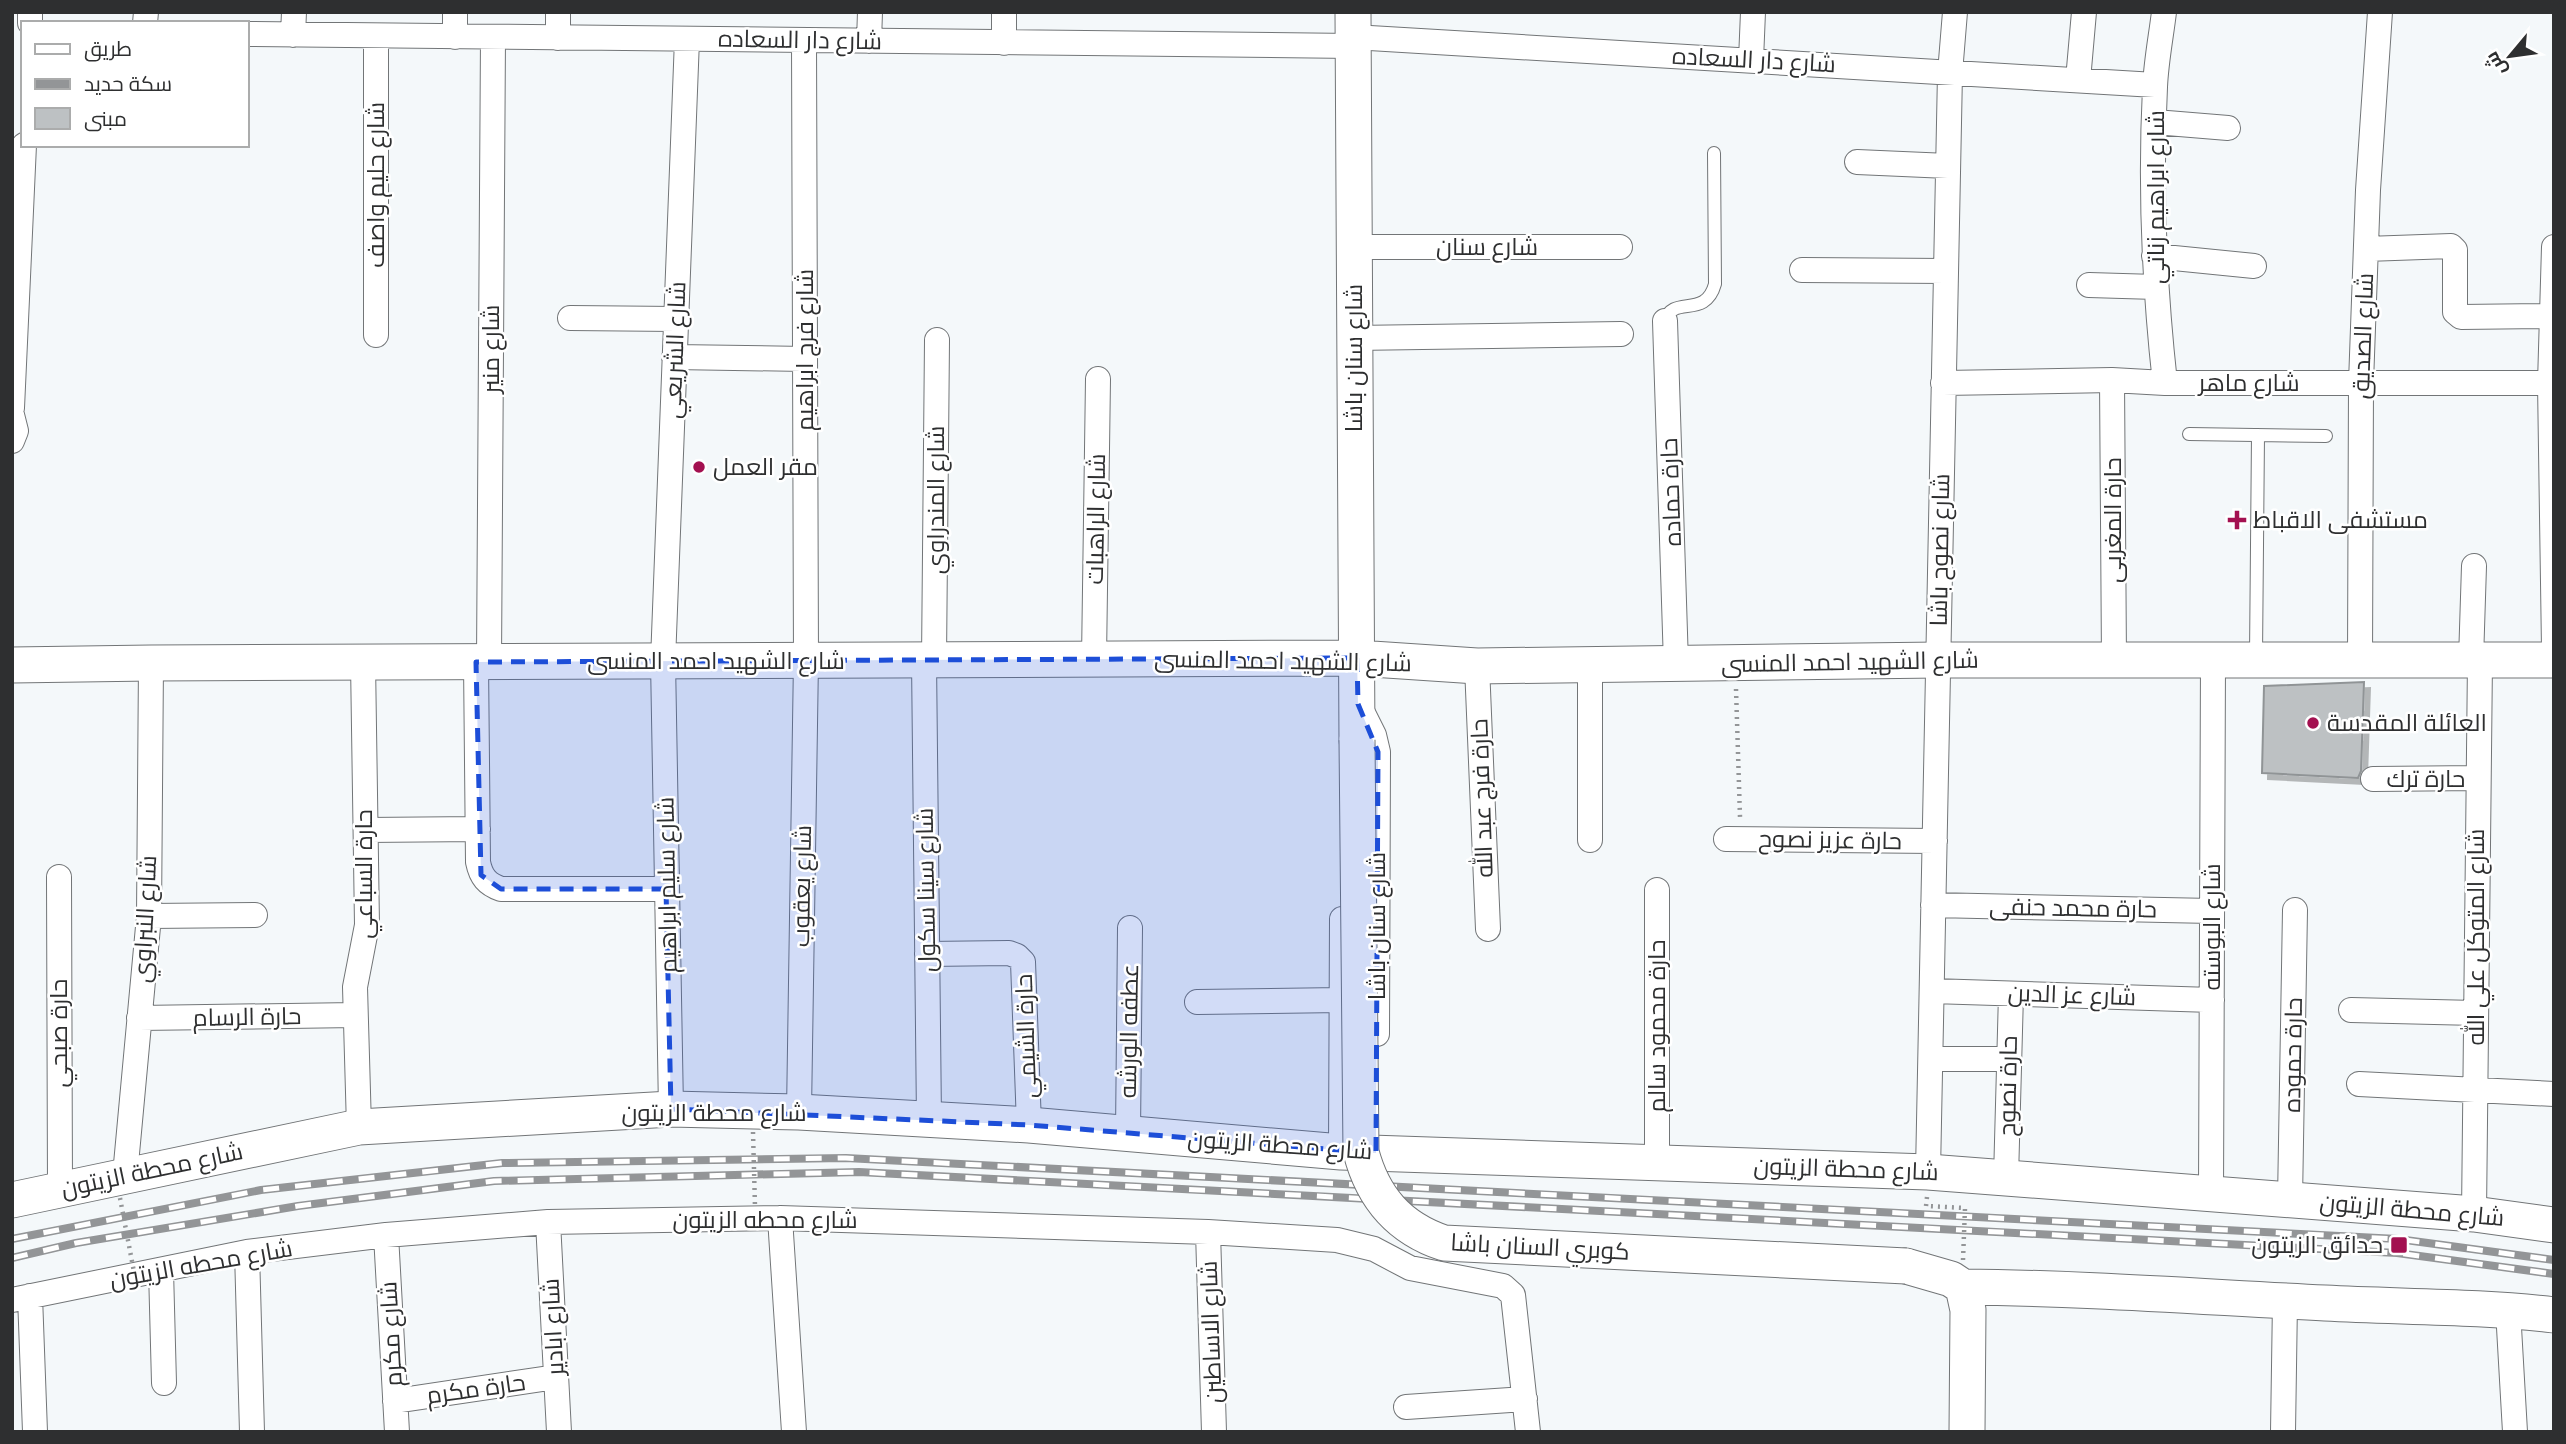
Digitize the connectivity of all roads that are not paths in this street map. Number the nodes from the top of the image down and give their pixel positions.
1 (558, 12) edge
2 (870, 12) edge
3 (1004, 12) edge
4 (1753, 12) edge
5 (1955, 12) edge
6 (2084, 12) edge
7 (2164, 12) edge
8 (2380, 12) edge
9 (294, 24) edge
10 (455, 24) edge
11 (368, 28) edge
12 (1353, 32) edge
13 (248, 34) edge
14 (493, 37) junction
15 (558, 38) junction
16 (687, 39) junction
17 (804, 41) junction
18 (869, 41) junction
19 (1004, 43) junction
20 (1751, 60) junction
21 (1950, 72) junction
22 (2078, 80) junction
23 (2155, 85) junction
24 (2155, 122) junction
25 (2228, 128) dead end
26 (24, 147) edge
27 (1714, 153) dead end
28 (1857, 162) dead end
29 (1948, 166) junction
30 (1354, 247) junction
31 (1620, 247) dead end
32 (2554, 247) edge
33 (2366, 249) junction
34 (2154, 256) junction
35 (2254, 266) dead end
36 (1802, 270) dead end
37 (1946, 271) junction
38 (2089, 285) dead end
39 (2156, 287) junction
40 (2552, 316) edge
41 (570, 318) dead end
42 (676, 319) junction
43 (1665, 321) joint
44 (1621, 334) dead end
45 (376, 335) dead end
46 (1354, 338) junction
47 (937, 340) dead end
48 (674, 357) junction
49 (805, 359) junction
50 (1098, 379) dead end
51 (2112, 380) junction
52 (1943, 383) junction
53 (2165, 383) junction
54 (2361, 383) junction
55 (2552, 383) edge
56 (12, 408) edge
57 (12, 415) edge
58 (2189, 434) dead end
59 (2258, 435) junction
60 (2326, 436) dead end
61 (12, 441) edge
62 (2474, 566) dead end
63 (2554, 649) edge
64 (1357, 658) junction
65 (1094, 659) junction
66 (806, 660) junction
67 (929, 660) junction
68 (1938, 660) junction
69 (2114, 660) junction
70 (2213, 660) junction
71 (2256, 660) junction
72 (2360, 660) junction
73 (2476, 660) junction
74 (2554, 660) edge
75 (663, 661) junction
76 (363, 662) junction
77 (482, 662) junction
78 (151, 663) junction
79 (1676, 664) junction
80 (12, 665) edge
81 (1477, 666) junction
82 (1590, 666) junction
83 (1358, 704) junction
84 (1357, 740) joint
85 (2478, 778) junction
86 (2374, 779) dead end
87 (478, 829) junction
88 (366, 830) junction
89 (1726, 839) dead end
90 (1590, 841) dead end
91 (1935, 841) junction
92 (59, 877) dead end
93 (666, 889) junction
94 (1657, 890) dead end
95 (1933, 905) junction
96 (2295, 910) dead end
97 (2212, 911) junction
98 (255, 915) dead end
99 (149, 916) junction
100 (1130, 928) dead end
101 (1488, 929) dead end
102 (927, 954) junction
103 (1932, 991) junction
104 (2011, 994) junction
105 (1341, 1000) junction
106 (2212, 1000) junction
107 (1197, 1002) dead end
108 (2351, 1010) dead end
109 (2476, 1013) junction
110 (355, 1015) junction
111 (139, 1018) junction
112 (1931, 1059) junction
113 (2009, 1059) junction
114 (2360, 1084) dead end
115 (2475, 1090) junction
116 (2554, 1094) edge
117 (671, 1109) junction
118 (799, 1112) junction
119 (929, 1120) junction
120 (1029, 1125) junction
121 (359, 1126) junction
122 (1128, 1134) junction
123 (1341, 1152) junction
124 (1376, 1153) junction
125 (1657, 1161) junction
126 (2006, 1178) junction
127 (123, 1187) junction
128 (60, 1189) junction
129 (1927, 1189) junction
130 (2211, 1193) junction
131 (12, 1200) edge
132 (2290, 1200) junction
133 (2473, 1214) junction
134 (780, 1218) junction
135 (548, 1222) junction
136 (2554, 1225) edge
137 (1208, 1232) junction
138 (386, 1236) junction
139 (247, 1252) junction
140 (160, 1270) junction
141 (1963, 1274) junction
142 (21, 1298) edge
143 (2285, 1301) junction
144 (2508, 1310) junction
145 (2554, 1315) edge
146 (556, 1377) junction
147 (164, 1383) dead end
148 (1525, 1399) junction
149 (395, 1401) junction
150 (1406, 1407) dead end
151 (35, 1432) edge
152 (252, 1432) edge
153 (397, 1432) edge
154 (559, 1432) edge
155 (794, 1432) edge
156 (1214, 1432) edge
157 (1528, 1432) edge
158 (1968, 1432) edge
159 (2283, 1432) edge
160 (2515, 1432) edge

1 - 15 street
2 - 18 street
3 - 19 street
4 - 20 street
5 - 21 street, شارع نصوح باشا
6 - 22 street
7 - 23 street, شارع ابراهيم زناتي
8 - 33 street, شارع الصديق
9 - 11 street, شارع دار السعاده
9 - 13 street, شارع دار السعاده
10 - 11 street, شارع دار السعاده
10 - 14 street, شارع دار السعاده
11 - 45 street, شارع حليم واصف
12 - 19 street, شارع دار السعاده
12 - 20 street, شارع دار السعاده
12 - 30 street, شارع سنان باشا
14 - 15 street, شارع دار السعاده
14 - 77 street, شارع منير
15 - 16 street, شارع دار السعاده
16 - 17 street, شارع دار السعاده
16 - 42 street, شارع الشريعي
17 - 18 street, شارع دار السعاده
17 - 49 street, شارع فرج ابراهيم
18 - 19 street, شارع دار السعاده
20 - 21 street, شارع دار السعاده
21 - 22 street, شارع دار السعاده
21 - 29 street, شارع نصوح باشا
22 - 23 street, شارع دار السعاده
23 - 24 street, شارع ابراهيم زناتي
24 - 25 street
24 - 34 street, شارع ابراهيم زناتي
26 - 56 street
27 - 43 lane
28 - 29 street
29 - 37 street, شارع نصوح باشا
30 - 31 street, شارع سنان
30 - 46 street, شارع سنان باشا
32 - 40 street
33 - 40 street
33 - 54 street, شارع الصديق
34 - 35 street
34 - 39 street, شارع ابراهيم زناتي
36 - 37 street
37 - 52 street, شارع نصوح باشا
38 - 39 street
39 - 53 street, شارع ابراهيم زناتي
40 - 55 street
41 - 42 street
42 - 48 street, شارع الشريعي
43 - 79 street, حارة حماده
44 - 46 street
46 - 64 street, شارع سنان باشا
47 - 67 street, شارع المندراوي
48 - 49 street
48 - 75 street, شارع الشريعي
49 - 66 street, شارع فرج ابراهيم
50 - 65 street, شارع الراهبات
51 - 52 street, شارع ماهر
51 - 53 street, شارع ماهر
51 - 69 street, حارة المغربى
52 - 68 street, شارع نصوح باشا
53 - 54 street, شارع ماهر
54 - 55 street, شارع ماهر
54 - 72 street, شارع الصديق
55 - 63 street
57 - 61 street
58 - 59 lane
59 - 60 lane
59 - 71 lane
62 - 73 street, شارع المتوكل علي الله
64 - 65 street, شارع الشهيد احمد المنسى
64 - 81 street, شارع الشهيد احمد المنسى
64 - 83 street, شارع سنان باشا
65 - 67 street, شارع الشهيد احمد المنسى
66 - 67 street, شارع الشهيد احمد المنسى
66 - 75 street, شارع الشهيد احمد المنسى
66 - 118 street, شارع يعقوب
67 - 102 street, شارع سينا سكول
68 - 69 street, شارع الشهيد احمد المنسى
68 - 79 street, شارع الشهيد احمد المنسى
68 - 91 street, شارع نصوح باشا
69 - 70 street, شارع الشهيد احمد المنسى
70 - 71 street, شارع الشهيد احمد المنسى
70 - 97 street, شارع البوسته
71 - 72 street, شارع الشهيد احمد المنسى
72 - 73 street, شارع الشهيد احمد المنسى
73 - 74 street, شارع الشهيد احمد المنسى
73 - 85 street, شارع المتوكل علي الله
75 - 77 street, شارع الشهيد احمد المنسى
75 - 93 street, شارع سليم ابراهيم
76 - 77 street, شارع الشهيد احمد المنسى
76 - 78 street, شارع الشهيد احمد المنسى
76 - 88 street, حارة السباعي
77 - 87 street, شارع منير
78 - 80 street, شارع الشهيد احمد المنسى
78 - 99 street, شارع النبراوي
79 - 82 street, شارع الشهيد احمد المنسى
81 - 82 street, شارع الشهيد احمد المنسى
81 - 101 street, حارة فرج عبد الله
82 - 90 street
83 - 84 street, شارع سنان باشا
83 - 105 street, شارع سنان باشا
83 - 124 street, شارع سنان باشا
84 - 141 street, كوبري السنان باشا, bridge
85 - 86 street, حارة ترك
85 - 109 street, شارع المتوكل علي الله
87 - 88 street
87 - 93 street, شارع منير
88 - 110 street, حارة السباعي
89 - 91 street, حارة عزيز نصوح
91 - 95 street, شارع نصوح باشا
92 - 128 street, حارة صبحي
93 - 117 street, شارع سليم ابراهيم
94 - 125 street, حارة محمود سالم
95 - 97 street, حارة محمد حنفى
95 - 103 street, شارع نصوح باشا
96 - 132 street, حارة حموده
97 - 106 street, شارع البوسته
98 - 99 street
99 - 111 street, شارع النبراوي
100 - 122 street, عطفه الورشه
102 - 119 street, شارع سينا سكول
102 - 120 street, حارة الشيمي
103 - 104 street, شارع عز الدين
103 - 112 street, شارع نصوح باشا
104 - 106 street, شارع عز الدين
104 - 113 street, حارة نصوح
105 - 107 street
105 - 123 street, شارع سنان باشا
106 - 130 street, شارع البوسته
108 - 109 street
109 - 115 street, شارع المتوكل علي الله
110 - 111 street, حارة الرسام
110 - 121 street, حارة السباعي
111 - 127 street, شارع النبراوي
112 - 113 street
112 - 129 street, شارع نصوح باشا
113 - 126 street, حارة نصوح
114 - 115 street
115 - 116 street
115 - 133 street, شارع المتوكل علي الله
117 - 118 street, شارع محطة الزيتون
117 - 121 street, شارع محطة الزيتون
118 - 119 street, شارع محطة الزيتون
119 - 120 street, شارع محطة الزيتون
120 - 122 street, شارع محطة الزيتون
121 - 127 street, شارع محطة الزيتون
122 - 123 street, شارع محطة الزيتون
123 - 124 street, شارع محطة الزيتون
124 - 125 street, شارع محطة الزيتون
125 - 129 street, شارع محطة الزيتون
126 - 129 street, شارع محطة الزيتون
126 - 130 street, شارع محطة الزيتون
127 - 128 street, شارع محطة الزيتون
128 - 131 street, شارع محطة الزيتون
130 - 132 street, شارع محطة الزيتون
132 - 133 street, شارع محطة الزيتون
133 - 136 street, شارع محطة الزيتون
134 - 135 street, شارع محطه الزيتون
134 - 137 street, شارع محطه الزيتون
134 - 155 street
135 - 138 street, شارع محطه الزيتون
135 - 146 street, شارع ابادير
137 - 148 street, شارع محطه الزيتون
137 - 156 street, شارع الاساطين
138 - 139 street, شارع محطه الزيتون
138 - 149 street, شارع مكرم
139 - 140 street, شارع محطه الزيتون
139 - 152 street
140 - 142 street, شارع محطه الزيتون
140 - 147 street
141 - 143 street
141 - 158 street
142 - 151 street
143 - 144 street
143 - 159 street
144 - 145 street
144 - 160 street
146 - 149 street, حارة مكرم
146 - 154 street, شارع ابادير
148 - 150 street
148 - 157 street
149 - 153 street, شارع مكرم

